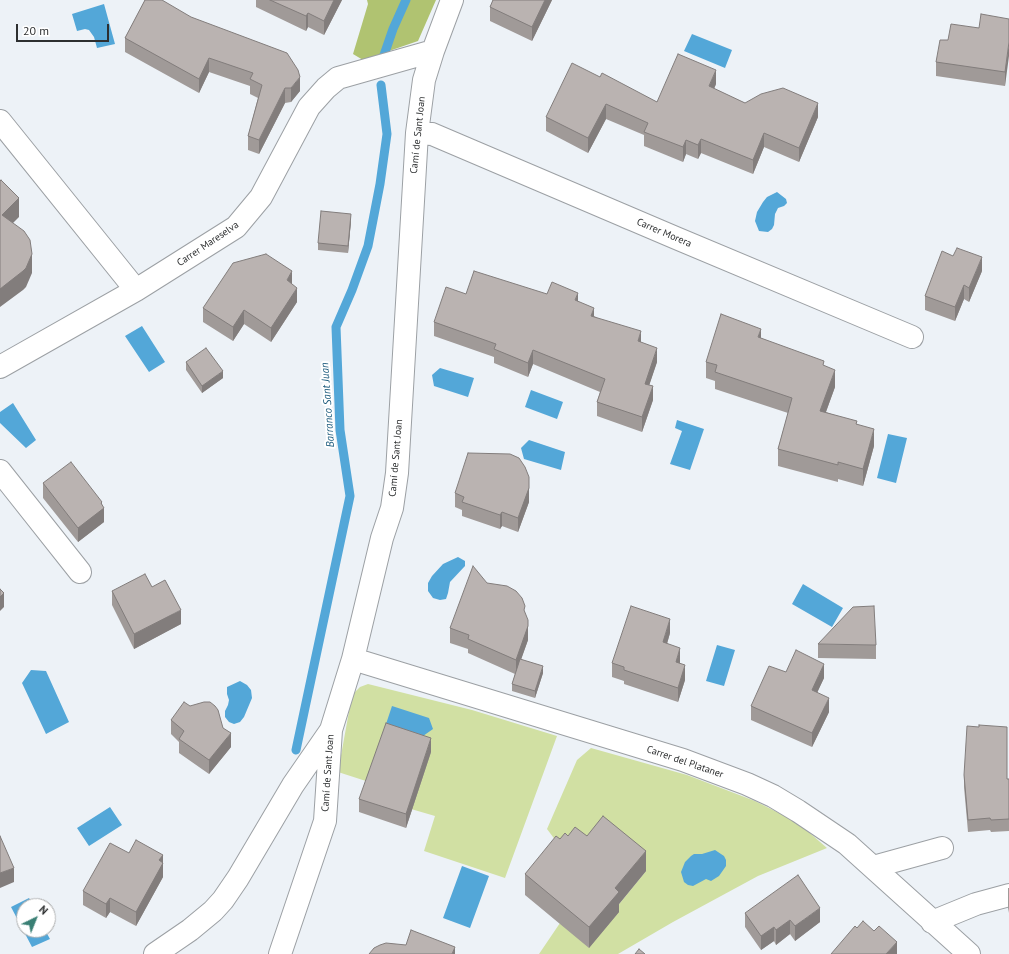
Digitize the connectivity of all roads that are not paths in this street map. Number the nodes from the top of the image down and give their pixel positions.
1 (452, 0) edge
2 (433, 51) junction
3 (0, 121) edge
4 (417, 133) junction
5 (136, 290) junction
6 (912, 337) dead end
7 (0, 367) edge
8 (0, 471) edge
9 (80, 572) dead end
10 (353, 659) junction
11 (331, 730) junction
12 (942, 848) dead end
13 (873, 867) junction
14 (1009, 895) edge
15 (932, 922) junction
16 (964, 952) edge
17 (155, 954) edge
18 (280, 954) edge

1 - 2 street, Camí de Sant Joan
2 - 4 street, Camí de Sant Joan
2 - 5 street, Carrer Mareselva
3 - 5 street
4 - 6 street, Carrer Morera
4 - 10 street, Camí de Sant Joan
5 - 7 street, Carrer Mareselva
8 - 9 street
10 - 11 street, Camí de Sant Joan
10 - 13 street, Carrer del Plataner
11 - 17 street
11 - 18 street, Camí de Sant Joan
12 - 13 street
13 - 15 street, Carrer del Plataner
14 - 15 street
15 - 16 street, Carrer del Plataner

